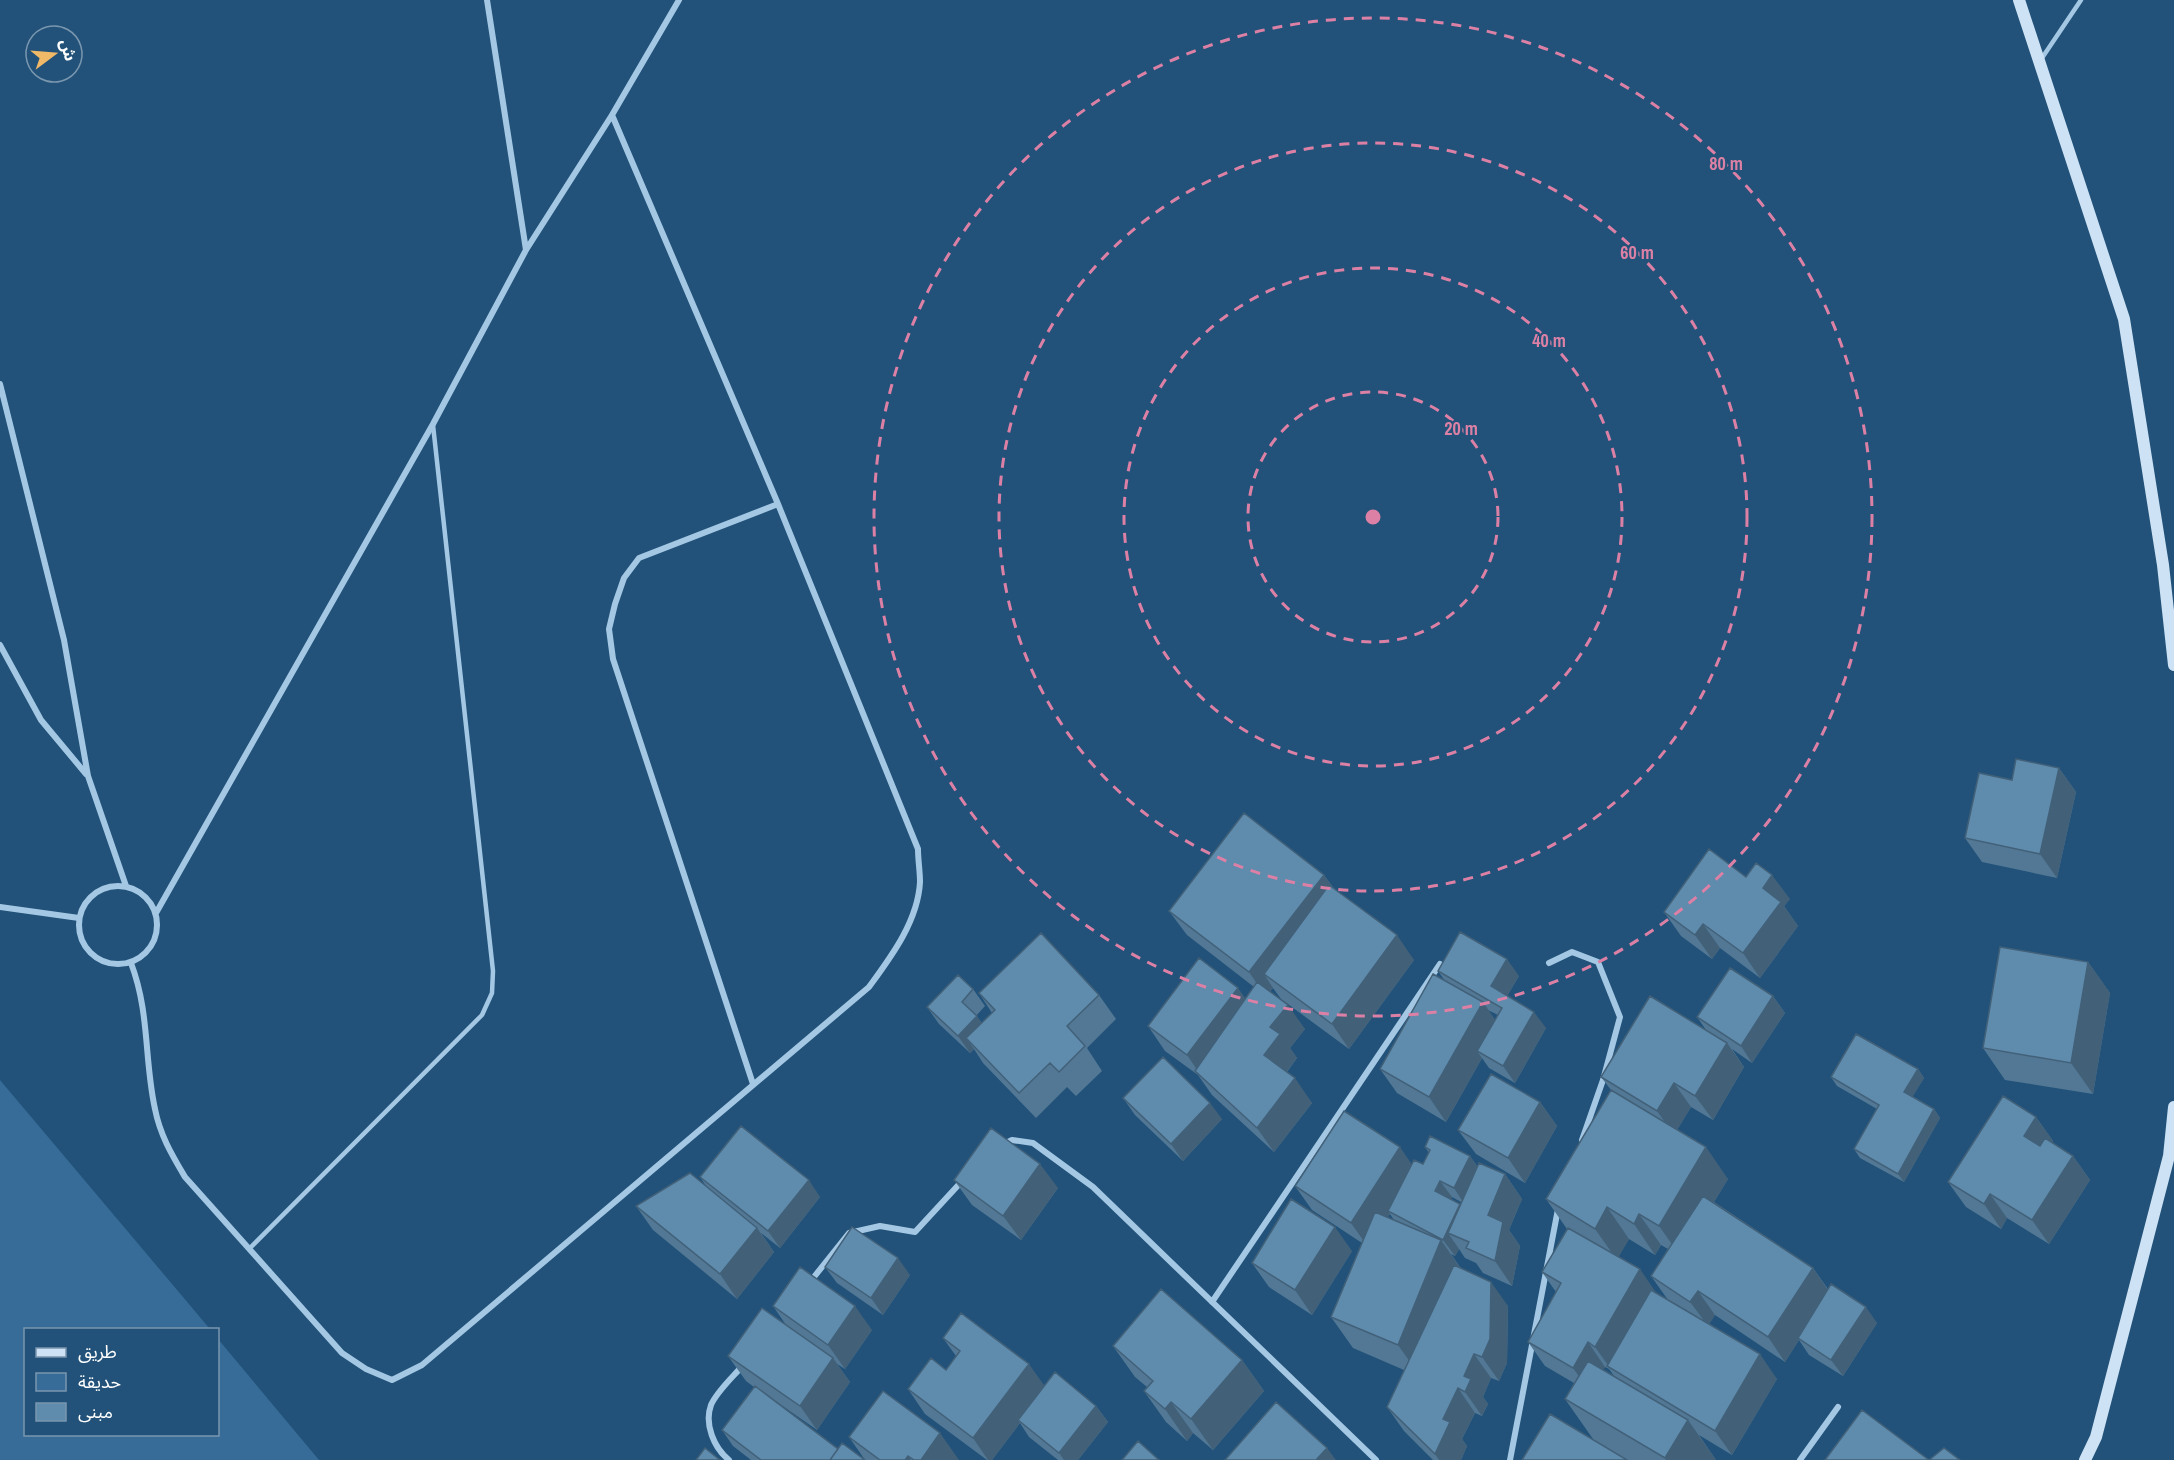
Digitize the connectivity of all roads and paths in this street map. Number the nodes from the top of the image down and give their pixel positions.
1 (487, 0) edge
2 (679, 0) edge
3 (2019, 0) edge
4 (2081, 0) edge
5 (2040, 60) junction
6 (612, 115) junction
7 (526, 250) junction
8 (0, 384) edge
9 (433, 424) junction
10 (778, 504) junction
11 (0, 645) edge
12 (2174, 665) edge
13 (88, 776) junction
14 (126, 886) junction
15 (0, 907) edge
16 (156, 913) junction
17 (79, 918) junction
18 (131, 963) junction
19 (1549, 963) dead end
20 (1440, 964) edge
21 (753, 1084) junction
22 (2174, 1107) edge
23 (1581, 1143) edge
24 (997, 1148) edge
25 (967, 1176) edge
26 (1560, 1198) edge
27 (249, 1248) junction
28 (806, 1287) edge
29 (1212, 1302) junction
30 (748, 1359) edge
31 (1838, 1407) dead end
32 (729, 1460) edge
33 (1376, 1460) edge
34 (1510, 1460) edge
35 (1800, 1460) edge
36 (2085, 1460) edge

1 - 7 street
2 - 6 street
3 - 5 main road
4 - 5 lane
5 - 12 main road
6 - 7 street
6 - 10 street
7 - 9 street
8 - 13 street
9 - 16 street
9 - 27 lane
10 - 21 street
10 - 21 street
11 - 13 street
13 - 14 street
14 - 16 street
14 - 17 street
15 - 17 street
16 - 18 street
17 - 18 street
18 - 27 street
19 - 23 street
20 - 29 street
21 - 27 street
22 - 36 main road
24 - 29 street
25 - 28 street
26 - 34 street
29 - 33 street
30 - 32 street
31 - 35 street

